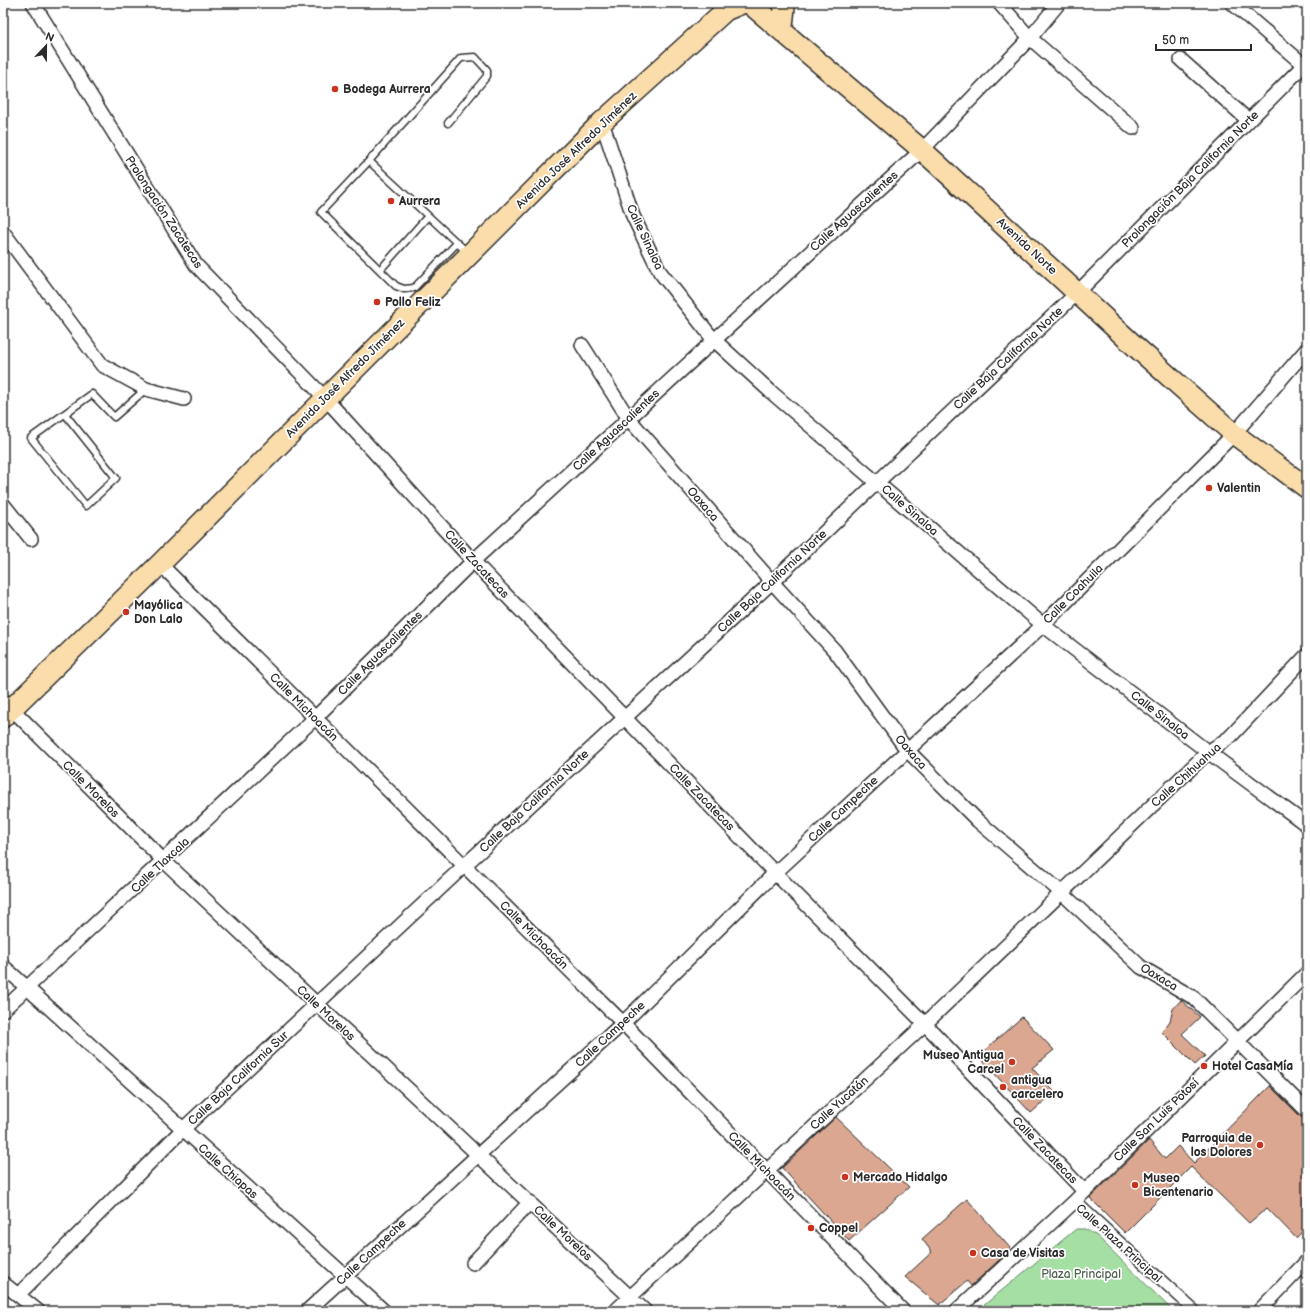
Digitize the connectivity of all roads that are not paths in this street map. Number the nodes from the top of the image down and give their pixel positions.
1 (33, 3) edge
2 (749, 3) edge
3 (785, 3) edge
4 (999, 3) edge
5 (1059, 3) edge
6 (1232, 3) edge
7 (732, 5) edge
8 (782, 31) junction
9 (1030, 38) junction
10 (1181, 60) dead end
11 (1305, 63) edge
12 (1248, 120) junction
13 (602, 122) junction
14 (448, 123) dead end
15 (1133, 128) dead end
16 (922, 150) junction
17 (369, 161) junction
18 (428, 216) junction
19 (3, 232) edge
20 (463, 249) junction
21 (380, 270) junction
22 (1077, 293) junction
23 (713, 339) junction
24 (582, 345) dead end
25 (1307, 349) edge
26 (146, 389) junction
27 (325, 398) junction
28 (184, 399) dead end
29 (65, 414) junction
30 (628, 419) junction
31 (1234, 434) junction
32 (877, 482) junction
33 (1307, 488) edge
34 (3, 504) edge
35 (31, 539) dead end
36 (473, 561) junction
37 (160, 564) junction
38 (772, 582) junction
39 (1043, 625) junction
40 (1307, 655) edge
41 (6, 709) edge
42 (315, 718) junction
43 (625, 718) junction
44 (907, 750) junction
45 (1208, 752) junction
46 (1307, 825) edge
47 (164, 861) junction
48 (464, 866) junction
49 (775, 873) junction
50 (1062, 893) junction
51 (3, 966) edge
52 (1307, 974) edge
53 (26, 988) junction
54 (317, 1005) junction
55 (3, 1010) edge
56 (623, 1023) junction
57 (925, 1024) junction
58 (1238, 1041) junction
59 (1307, 1111) edge
60 (182, 1130) junction
61 (478, 1153) junction
62 (766, 1170) junction
63 (1084, 1190) junction
64 (1075, 1201) junction
65 (530, 1202) junction
66 (1307, 1261) edge
67 (473, 1263) dead end
68 (346, 1276) junction
69 (3, 1283) edge
70 (18, 1295) junction
71 (630, 1297) junction
72 (38, 1311) edge
73 (307, 1311) edge
74 (384, 1311) edge
75 (615, 1311) edge
76 (645, 1311) edge
77 (903, 1311) edge
78 (956, 1311) edge
79 (1194, 1311) edge
80 (1259, 1311) edge

1 - 27 street, Prolongación Zacatecas
2 - 8 main road, Avenida Norte
3 - 8 main road
4 - 9 street
5 - 9 street, Calle Aguascalientes
6 - 11 street, Prolongación Baja California Norte
7 - 13 main road, Avenida José Alfredo Jiménez
8 - 16 main road, Avenida Norte
9 - 15 street
9 - 16 street, Calle Aguascalientes
10 - 12 street
11 - 12 street, Prolongación Baja California Norte
12 - 22 street, Prolongación Baja California Norte
13 - 20 main road, Avenida José Alfredo Jiménez
13 - 23 street, Calle Sinaloa
14 - 17 lane
16 - 22 main road, Avenida Norte
16 - 23 street, Calle Aguascalientes
17 - 18 lane
17 - 21 lane
18 - 20 lane
18 - 21 lane
19 - 26 street
20 - 21 lane
20 - 27 main road, Avenida José Alfredo Jiménez
22 - 31 main road, Avenida Norte
22 - 32 street, Calle Baja California Norte
23 - 30 street, Calle Aguascalientes
23 - 32 street, Calle Sinaloa
24 - 30 street, Oaxaca
25 - 31 street, Calle Coahuila
26 - 28 street
26 - 29 lane
27 - 36 street, Calle Zacatecas
27 - 37 main road, Avenida José Alfredo Jiménez
29 - 29 lane
30 - 36 street, Calle Aguascalientes
30 - 38 street, Oaxaca
31 - 33 main road, Avenida Norte
31 - 39 street, Calle Coahuila
32 - 38 street, Calle Baja California Norte
32 - 39 street, Calle Sinaloa
34 - 35 street
36 - 42 street, Calle Aguascalientes
36 - 43 street, Calle Zacatecas
37 - 41 main road, Avenida José Alfredo Jiménez
37 - 42 street, Calle Michoacán
38 - 43 street, Calle Baja California Norte
38 - 44 street, Oaxaca
39 - 44 street, Calle Coahuila
39 - 45 street, Calle Sinaloa
40 - 45 street, Calle Chihuahua
41 - 47 street, Calle Morelos
42 - 47 street, Calle Tlaxcala
42 - 48 street, Calle Michoacán
43 - 48 street, Calle Baja California Norte
43 - 49 street, Calle Zacatecas
44 - 49 street, Calle Campeche
44 - 50 street, Oaxaca
45 - 46 street, Calle Sinaloa
45 - 50 street, Calle Chihuahua
47 - 53 street, Calle Tlaxcala
47 - 54 street, Calle Morelos
48 - 54 street, Calle Baja California Sur
48 - 56 street, Calle Michoacán
49 - 56 street, Calle Campeche
49 - 57 street, Calle Zacatecas
50 - 57 street, Calle Yucatán
50 - 58 street, Oaxaca
51 - 53 street, Calle Chiapas
52 - 58 street, Calle San Luis Potosí
53 - 55 street, Calle Tlaxcala
53 - 60 street, Calle Chiapas
54 - 60 street, Calle Baja California Sur
54 - 61 street, Calle Morelos
56 - 61 street, Calle Campeche
56 - 62 street, Calle Michoacán
57 - 62 street, Calle Yucatán
57 - 63 street, Calle Zacatecas
58 - 59 street, Oaxaca
58 - 63 street, Calle San Luis Potosí
60 - 68 street, Calle Chiapas
60 - 70 street, Calle Baja California Sur
61 - 65 street, Calle Morelos
61 - 68 street, Calle Campeche
62 - 71 street, Calle Yucatán
62 - 77 street, Calle Michoacán
63 - 64 street, Calle San Luis Potosí
64 - 78 street, Calle Plaza Principal
64 - 79 street, Calle Plaza Principal
65 - 67 street
65 - 71 street, Calle Morelos
66 - 80 street
68 - 73 street, Calle Campeche
68 - 74 street, Calle Chiapas
69 - 70 street
70 - 72 street
71 - 75 street, Calle Yucatán
71 - 76 street, Calle Morelos

